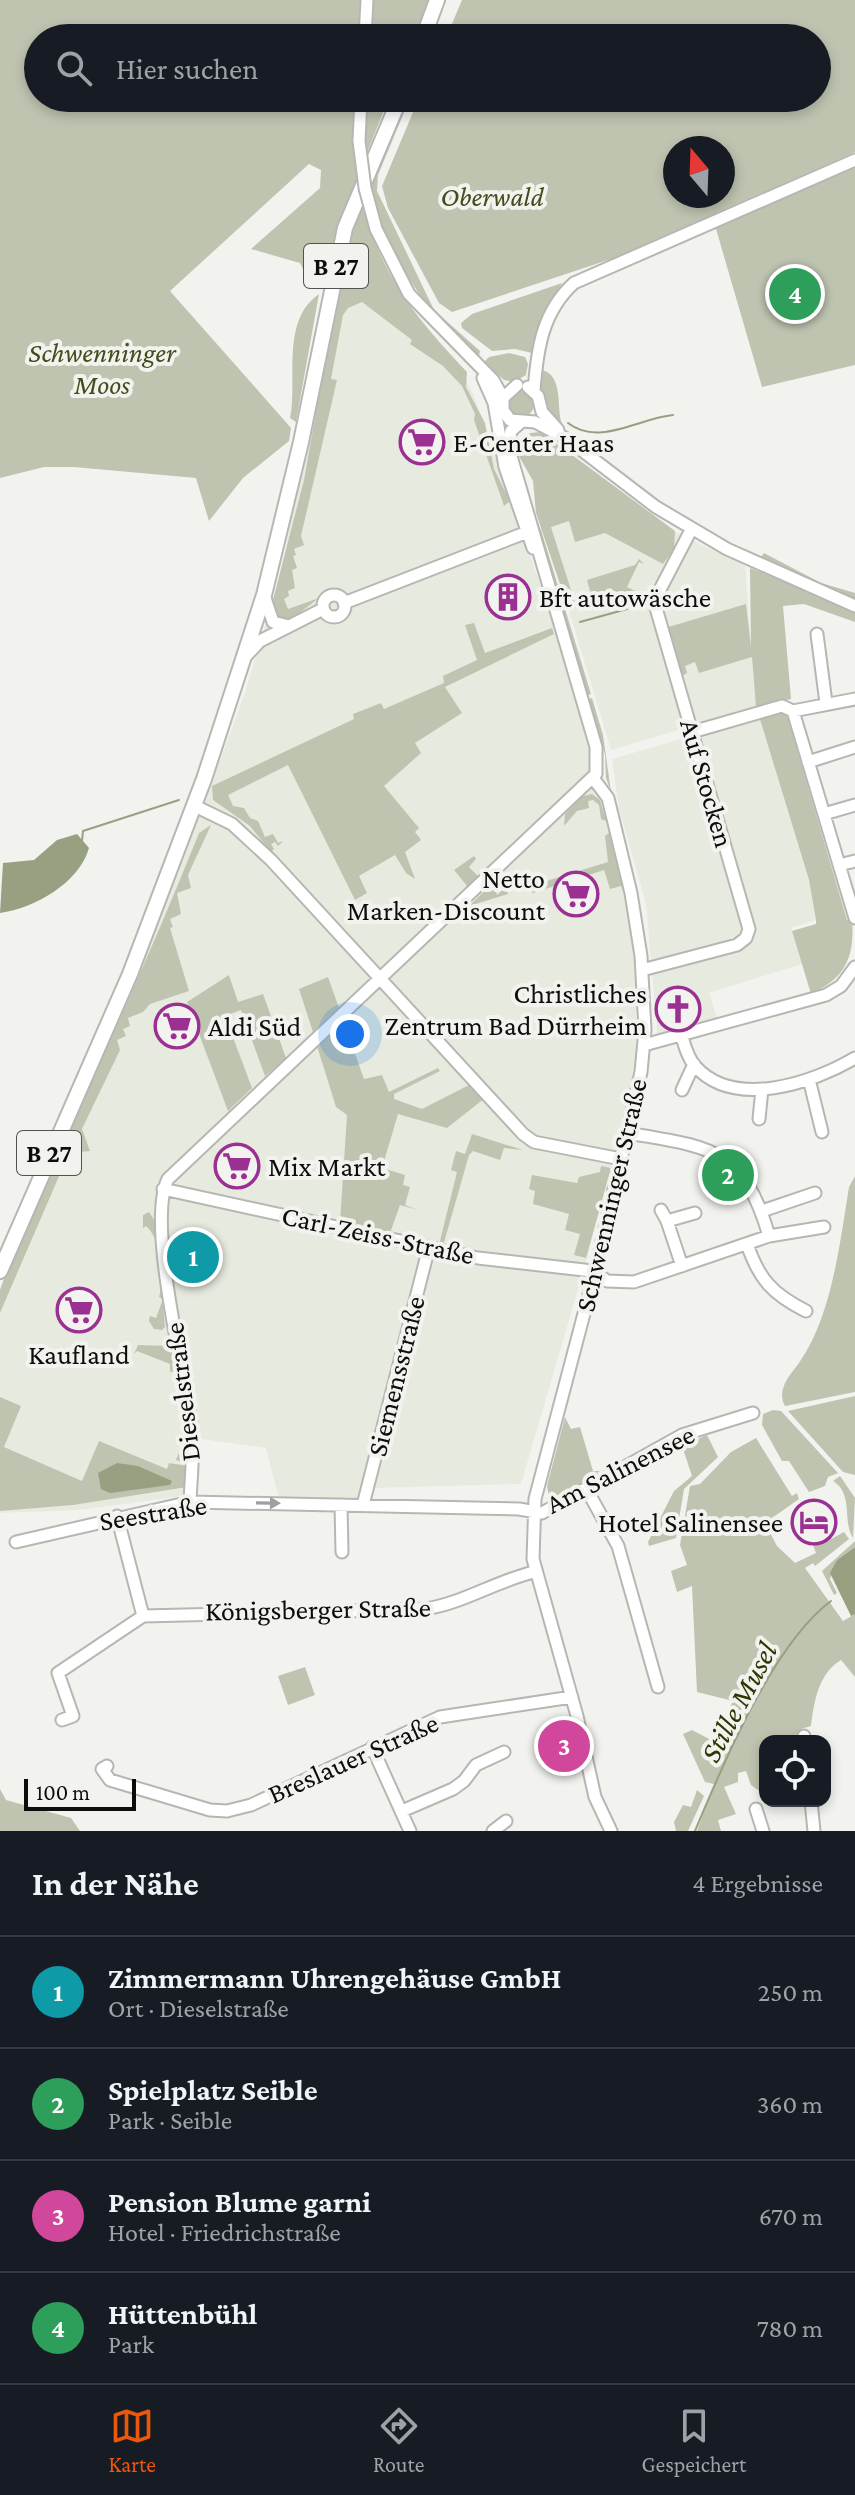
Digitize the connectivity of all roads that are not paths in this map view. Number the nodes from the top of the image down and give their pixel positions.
1 (367, 0) edge
2 (437, 0) edge
3 (366, 24) edge
4 (428, 24) edge
5 (360, 112) edge
6 (394, 112) edge
7 (855, 160) edge
8 (471, 361) junction
9 (525, 387) junction
10 (503, 398) junction
11 (540, 408) junction
12 (506, 416) junction
13 (524, 422) junction
14 (567, 439) junction
15 (502, 457) junction
16 (691, 530) junction
17 (530, 531) junction
18 (264, 595) junction
19 (855, 606) edge
20 (290, 626) junction
21 (817, 634) dead end
22 (245, 658) junction
23 (855, 699) edge
24 (826, 703) junction
25 (793, 711) junction
26 (692, 732) junction
27 (855, 747) edge
28 (808, 762) junction
29 (593, 778) junction
30 (855, 805) edge
31 (195, 806) junction
32 (824, 814) junction
33 (216, 817) junction
34 (186, 830) junction
35 (855, 861) edge
36 (839, 865) junction
37 (854, 913) edge
38 (855, 967) edge
39 (642, 970) junction
40 (381, 980) junction
41 (682, 1037) junction
42 (644, 1045) junction
43 (855, 1058) edge
44 (694, 1064) junction
45 (809, 1079) junction
46 (762, 1089) junction
47 (682, 1090) dead end
48 (759, 1119) dead end
49 (822, 1132) dead end
50 (627, 1133) junction
51 (621, 1159) junction
52 (163, 1189) junction
53 (815, 1193) dead end
54 (661, 1210) dead end
55 (762, 1211) junction
56 (695, 1213) dead end
57 (667, 1221) junction
58 (824, 1227) dead end
59 (769, 1236) junction
60 (747, 1244) junction
61 (429, 1247) junction
62 (682, 1266) junction
63 (0, 1271) edge
64 (595, 1272) junction
65 (806, 1311) dead end
66 (753, 1413) dead end
67 (587, 1490) junction
68 (190, 1502) junction
69 (341, 1505) junction
70 (363, 1505) junction
71 (533, 1511) junction
72 (117, 1516) junction
73 (16, 1542) dead end
74 (342, 1552) dead end
75 (534, 1572) junction
76 (143, 1616) junction
77 (658, 1687) dead end
78 (572, 1697) junction
79 (62, 1720) dead end
80 (372, 1747) junction
81 (504, 1752) dead end
82 (107, 1766) dead end
83 (812, 1807) edge
84 (756, 1809) dead end
85 (402, 1811) junction
86 (506, 1821) dead end
87 (410, 1831) edge
88 (493, 1831) edge
89 (611, 1831) edge
90 (763, 1831) edge
91 (814, 1831) edge

1 - 3 street
2 - 4 main road
5 - 8 street, bridge
6 - 18 main road, B 27
7 - 9 street
8 - 9 street
8 - 10 street
8 - 15 street, Schwenninger Straße
9 - 10 street
9 - 11 street
10 - 12 street, Schwenninger Straße
11 - 13 street
11 - 14 street
12 - 13 street
12 - 15 street, Schwenninger Straße
13 - 14 street
13 - 17 street, Schwenninger Straße
14 - 16 street
15 - 17 street, Schwenninger Straße
16 - 19 street
16 - 26 street, Auf Stocken
17 - 20 street
17 - 29 street, Schwenninger Straße
18 - 20 street
18 - 22 main road, B 27
20 - 22 street
21 - 24 street
22 - 31 main road, B 27
23 - 24 street
24 - 25 street
25 - 26 street
25 - 28 street
26 - 39 street, Auf Stocken
27 - 28 street
28 - 32 street
29 - 39 street, Schwenninger Straße
29 - 40 street
30 - 32 street
31 - 33 street
31 - 34 main road, B 27
32 - 36 street
33 - 34 street
33 - 40 street
34 - 63 main road, B 27
35 - 36 street
36 - 37 street
38 - 41 street
39 - 42 street, Schwenninger Straße
40 - 51 street
40 - 52 street
41 - 42 street
41 - 44 street
42 - 50 street, Schwenninger Straße
43 - 45 street
44 - 46 street
44 - 47 street
45 - 46 street
45 - 49 street
46 - 48 street
50 - 51 street, Schwenninger Straße
50 - 55 street
51 - 64 street, Schwenninger Straße
52 - 61 street, Carl-Zeiss-Straße
52 - 68 street, Dieselstraße
53 - 55 street
54 - 57 street
55 - 59 street
56 - 57 street
57 - 62 street
58 - 59 street, Carl-Zeiss-Straße
59 - 60 street, Carl-Zeiss-Straße
60 - 62 street, Carl-Zeiss-Straße
60 - 65 street
61 - 64 street, Carl-Zeiss-Straße
61 - 70 street, Siemensstraße
62 - 64 street, Carl-Zeiss-Straße
64 - 71 street, Schwenninger Straße
66 - 67 street, Am Salinensee
67 - 71 street, Am Salinensee
67 - 77 street
68 -> 69 street, Seestraße
68 - 72 street, Seestraße
69 - 70 street, Seestraße
69 - 74 street
70 - 71 street, Seestraße
71 - 75 street, Schwenninger Straße
72 - 73 street, Seestraße
72 - 76 street
75 - 76 street, Königsberger Straße
75 - 78 street, Schwenninger Straße
76 - 79 street
78 - 80 street, Breslauer Straße
78 - 89 street, Schwenninger Straße
80 - 82 street, Breslauer Straße
80 - 85 street
81 - 85 street
83 - 91 street
84 - 90 street
85 - 87 street
86 - 88 street

